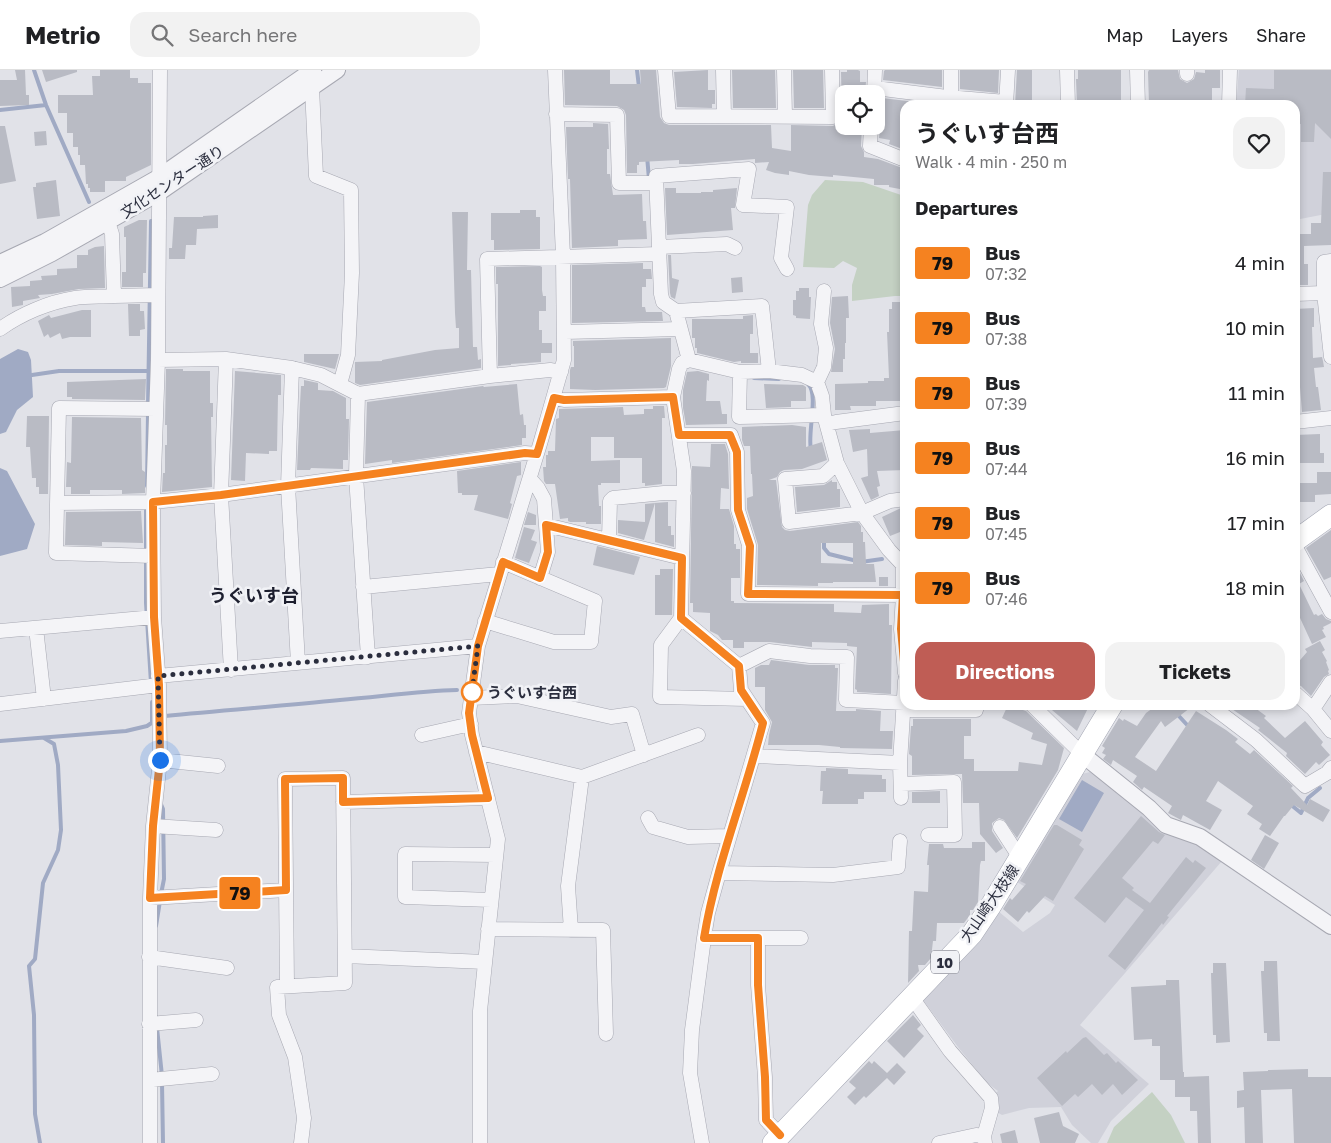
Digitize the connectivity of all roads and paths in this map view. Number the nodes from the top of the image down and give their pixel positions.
1 (160, 70) edge
2 (313, 70) edge
3 (337, 70) edge
4 (555, 70) edge
5 (664, 70) edge
6 (722, 70) edge
7 (784, 70) edge
8 (832, 70) edge
9 (875, 70) edge
10 (951, 70) edge
11 (1008, 70) edge
12 (1067, 70) edge
13 (1137, 70) edge
14 (1230, 70) edge
15 (875, 85) edge
16 (312, 87) junction
17 (885, 92) edge
18 (948, 100) edge
19 (1006, 100) edge
20 (1068, 100) edge
21 (1138, 100) edge
22 (1228, 100) edge
23 (556, 114) junction
24 (724, 116) junction
25 (785, 116) junction
26 (871, 135) edge
27 (900, 158) edge
28 (656, 182) junction
29 (158, 186) junction
30 (108, 222) junction
31 (735, 248) dead end
32 (659, 250) junction
33 (563, 256) junction
34 (1331, 261) edge
35 (0, 263) edge
36 (787, 269) dead end
37 (0, 279) edge
38 (824, 291) dead end
39 (1324, 293) junction
40 (1300, 294) edge
41 (152, 295) junction
42 (114, 296) junction
43 (676, 311) junction
44 (0, 329) edge
45 (680, 329) junction
46 (565, 332) junction
47 (1331, 357) edge
48 (226, 359) junction
49 (158, 360) junction
50 (689, 360) junction
51 (292, 368) junction
52 (561, 372) junction
53 (740, 372) junction
54 (769, 372) junction
55 (490, 376) junction
56 (817, 382) junction
57 (340, 384) junction
58 (358, 394) junction
59 (673, 397) junction
60 (554, 398) junction
61 (151, 409) junction
62 (900, 414) edge
63 (1331, 418) edge
64 (826, 420) junction
65 (1300, 421) edge
66 (679, 435) junction
67 (537, 454) junction
68 (837, 463) junction
69 (356, 476) junction
70 (530, 480) junction
71 (288, 486) junction
72 (684, 493) junction
73 (221, 495) junction
74 (900, 500) edge
75 (148, 502) junction
76 (57, 503) junction
77 (862, 513) junction
78 (1331, 515) edge
79 (546, 525) junction
80 (1300, 537) edge
81 (609, 539) junction
82 (1300, 555) edge
83 (148, 556) junction
84 (682, 558) junction
85 (900, 561) edge
86 (501, 568) junction
87 (540, 578) junction
88 (363, 587) junction
89 (900, 595) edge
90 (1331, 612) edge
91 (148, 618) junction
92 (681, 618) junction
93 (485, 621) junction
94 (36, 628) junction
95 (0, 631) edge
96 (478, 646) junction
97 (368, 657) junction
98 (298, 663) junction
99 (739, 666) junction
100 (231, 670) junction
101 (1331, 682) edge
102 (155, 683) junction
103 (1300, 697) edge
104 (471, 698) junction
105 (44, 699) junction
106 (747, 700) junction
107 (0, 704) edge
108 (900, 707) edge
109 (1313, 708) junction
110 (904, 710) edge
111 (1037, 710) edge
112 (1109, 710) edge
113 (1217, 710) edge
114 (470, 724) junction
115 (1331, 731) edge
116 (422, 735) dead end
117 (698, 735) dead end
118 (476, 752) junction
119 (1083, 754) junction
120 (644, 755) junction
121 (755, 756) junction
122 (160, 760) junction
123 (900, 763) junction
124 (218, 766) dead end
125 (1331, 768) edge
126 (582, 777) junction
127 (901, 784) junction
128 (488, 798) junction
129 (901, 798) dead end
130 (343, 802) junction
131 (648, 818) dead end
132 (153, 826) junction
133 (1000, 827) dead end
134 (216, 830) dead end
135 (928, 835) dead end
136 (730, 836) junction
137 (900, 841) dead end
138 (496, 855) junction
139 (1020, 858) junction
140 (719, 873) junction
141 (286, 890) junction
142 (150, 898) junction
143 (491, 900) junction
144 (1331, 926) edge
145 (488, 929) junction
146 (571, 930) junction
147 (704, 938) junction
148 (758, 938) junction
149 (802, 938) dead end
150 (345, 956) junction
151 (149, 957) junction
152 (485, 962) junction
153 (228, 968) dead end
154 (287, 986) junction
155 (911, 996) junction
156 (196, 1020) dead end
157 (149, 1024) junction
158 (606, 1034) dead end
159 (212, 1074) dead end
160 (150, 1080) junction
161 (777, 1139) edge
162 (984, 1139) edge
163 (150, 1143) edge
164 (301, 1143) edge
165 (480, 1143) edge
166 (702, 1143) edge
167 (939, 1143) edge

1 - 29 street
2 - 29 street, 文化センター通り
3 - 16 street, 文化センター通り
4 - 23 street
5 - 24 street
6 - 24 street
7 - 25 street
8 - 25 street
9 - 15 street
10 - 18 street
11 - 19 street
12 - 20 street
13 - 21 street
14 - 22 street
16 - 29 street, 文化センター通り
16 - 57 street
17 - 18 street
23 - 28 street
23 - 33 street
24 - 25 street
26 - 27 street
28 - 32 street
28 - 36 street
29 - 30 street, 文化センター通り
29 - 35 street, 文化センター通り
29 - 41 street
30 - 37 street, 文化センター通り
30 - 42 street
31 - 32 street
32 - 33 street
32 - 43 street
33 - 46 street
33 - 55 street
34 - 39 street
38 - 56 street
39 - 40 street
39 - 47 street
41 - 42 street
41 - 49 street
42 - 44 street
43 - 45 street
43 - 54 street
45 - 46 street
45 - 50 street
46 - 52 street
48 - 49 street
48 - 51 street
48 - 73 street
49 - 61 street
50 - 53 street
50 - 59 street
51 - 57 street
51 - 71 street
52 - 55 street
52 - 60 street
53 - 54 street
53 - 64 street
54 - 56 street
55 - 58 street
56 - 64 street
57 - 58 street
58 - 69 street
59 - 60 street
59 - 66 street
60 - 67 street
61 - 75 street
61 - 76 street
62 - 64 street
63 - 65 street
64 - 68 street
66 - 72 street
66 - 89 street
67 - 69 street
67 - 70 street
68 - 77 street
68 - 77 street
69 - 71 street
69 - 88 street
70 - 79 street
70 - 86 street
71 - 73 street
71 - 98 street
72 - 81 street
72 - 84 street
73 - 75 street
73 - 100 street
74 - 77 street
75 - 76 street
75 - 83 street
76 - 83 street
77 - 85 street
78 - 80 main road
79 - 81 street
79 - 87 street
81 - 84 street
82 - 90 street
83 - 91 street
84 - 92 street
86 - 87 street
86 - 88 street
86 - 93 street
87 - 93 street
88 - 97 street
91 - 94 street
91 - 102 street
92 - 99 street
92 - 106 street
93 - 96 street
94 - 95 street
94 - 105 street
96 - 97 street
96 - 104 street
97 - 98 street
98 - 100 street
99 - 106 street
99 - 108 street
100 - 102 street
101 - 109 street
102 - 105 street
102 - 122 street
103 - 109 street
104 - 114 street
104 - 120 street
105 - 107 street
106 - 121 street
109 - 115 street
110 - 123 street
111 - 119 street
112 - 119 main road, 大山崎大枝線 / 10
113 - 125 street
114 - 116 street
114 - 118 street
117 - 120 street
118 - 126 street
118 - 128 street
119 - 139 main road, 大山崎大枝線 / 10
119 - 144 street
120 - 126 street
121 - 123 street
121 - 136 street
122 - 124 street
122 - 132 street
123 - 127 street
126 - 146 street
127 - 129 street
127 - 135 street
128 - 130 street
128 - 138 street
130 - 141 street
130 - 150 street
131 - 136 street
132 - 134 street
132 - 142 street
133 - 139 street
136 - 140 street
137 - 140 street
138 - 143 street
138 - 143 street
139 - 155 main road, 大山崎大枝線 / 10
140 - 147 street
141 - 142 street
141 - 154 street
142 - 151 street
143 - 145 street
145 - 146 street
145 - 152 street
146 - 158 street
147 - 148 street
147 - 166 street
148 - 149 street
148 - 161 street
150 - 152 street
150 - 154 street
151 - 153 street
151 - 157 street
152 - 165 street
154 - 164 street
155 - 161 main road, 大山崎大枝線 / 10
155 - 162 street
156 - 157 street
157 - 160 street
159 - 160 street
160 - 163 street
162 - 167 street

